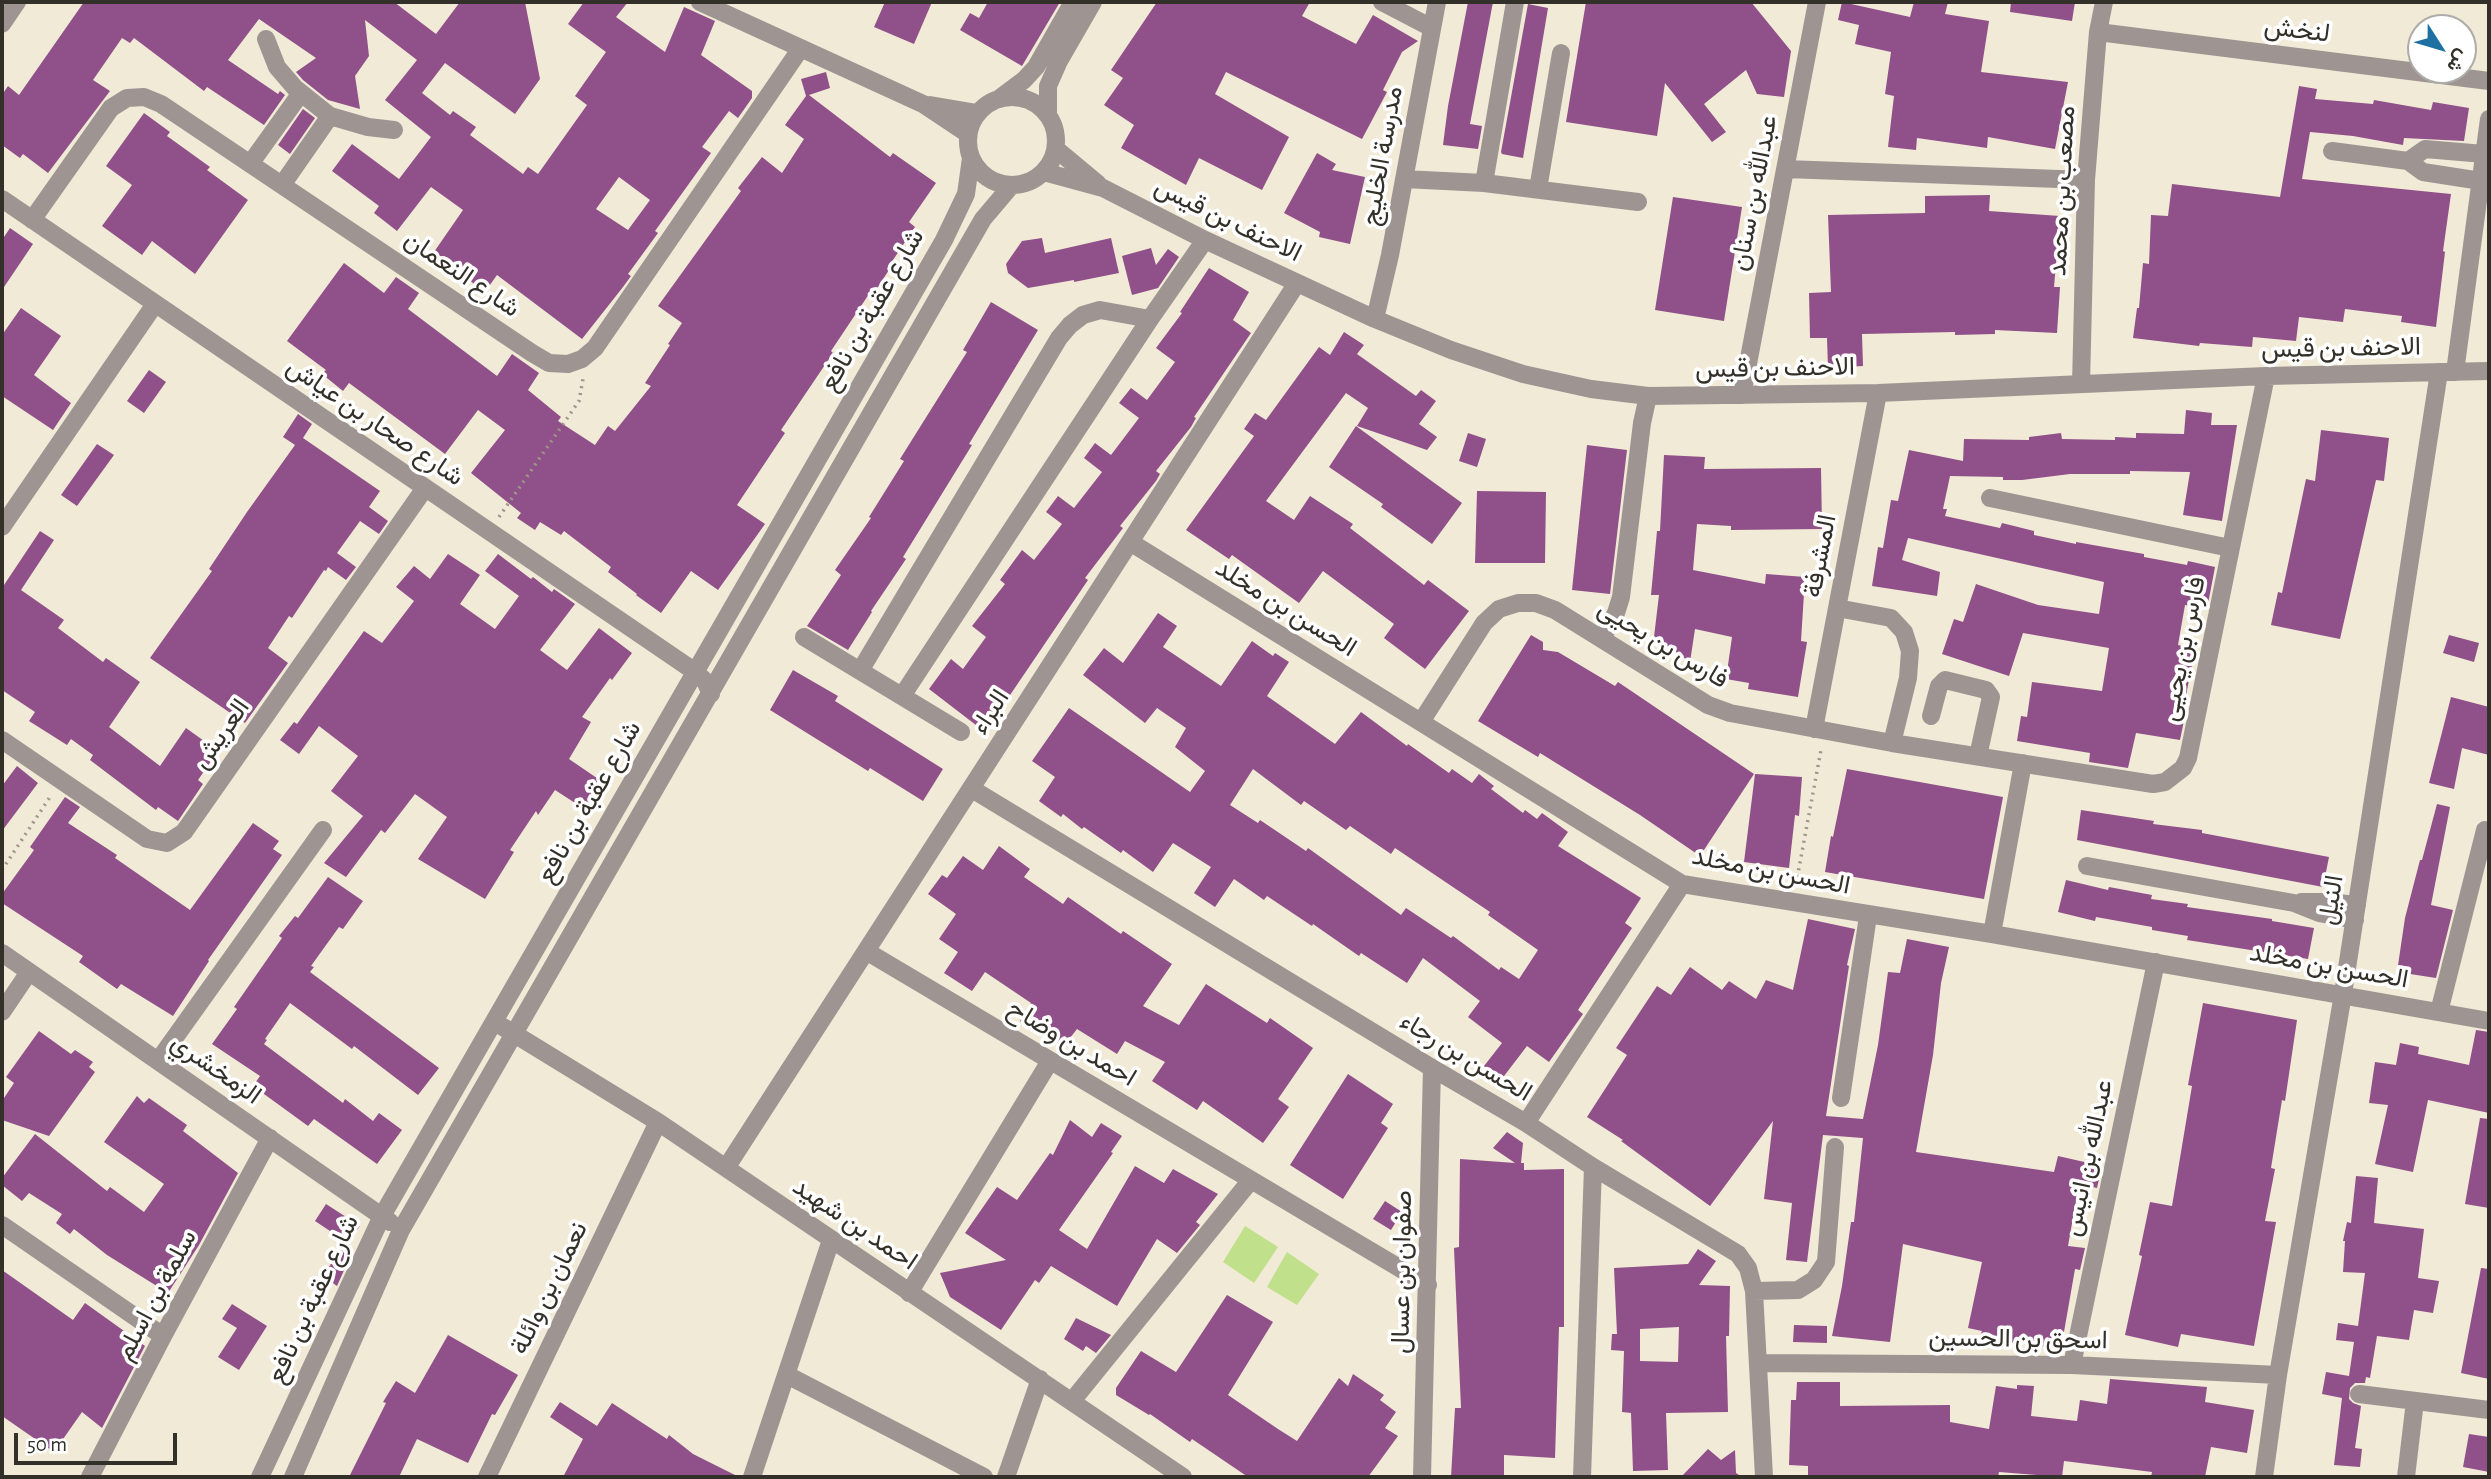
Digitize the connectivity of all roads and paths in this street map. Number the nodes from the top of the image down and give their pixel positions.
1 (17, 2) edge
2 (699, 2) edge
3 (1073, 2) edge
4 (1093, 2) edge
5 (1382, 2) edge
6 (1437, 2) edge
7 (1515, 2) edge
8 (1816, 2) edge
9 (2104, 2) edge
10 (2, 24) edge
11 (1432, 28) junction
12 (2098, 32) junction
13 (266, 39) dead end
14 (801, 48) junction
15 (1561, 53) dead end
16 (2489, 81) edge
17 (301, 93) junction
18 (999, 98) junction
19 (923, 104) junction
20 (977, 113) junction
21 (1048, 114) junction
22 (330, 116) junction
23 (2489, 119) edge
24 (394, 130) dead end
25 (968, 134) junction
26 (1056, 149) junction
27 (2332, 151) dead end
28 (2484, 154) junction
29 (971, 158) junction
30 (2408, 161) junction
31 (250, 164) junction
32 (1786, 169) junction
33 (1044, 172) junction
34 (1404, 179) junction
35 (2086, 180) junction
36 (2481, 181) junction
37 (1484, 183) junction
38 (282, 185) junction
39 (1012, 186) junction
40 (1103, 188) junction
41 (1538, 189) junction
42 (2, 199) edge
43 (1638, 202) dead end
44 (32, 220) junction
45 (1205, 240) junction
46 (1297, 283) junction
47 (155, 304) junction
48 (1150, 319) junction
49 (1375, 319) junction
50 (582, 359) junction
51 (2489, 371) edge
52 (2447, 372) junction
53 (2266, 376) junction
54 (2081, 384) junction
55 (1878, 393) junction
56 (1742, 395) junction
57 (1648, 396) junction
58 (425, 488) junction
59 (1990, 498) dead end
60 (2, 527) edge
61 (489, 531) junction
62 (1130, 542) junction
63 (2231, 548) junction
64 (1837, 608) junction
65 (804, 637) dead end
66 (1602, 638) junction
67 (694, 671) junction
68 (860, 671) junction
69 (711, 694) junction
70 (902, 696) junction
71 (1931, 716) dead end
72 (1421, 722) junction
73 (1819, 730) junction
74 (961, 732) dead end
75 (2, 740) edge
76 (1892, 743) junction
77 (1978, 756) junction
78 (2023, 763) junction
79 (61, 780) junction
80 (972, 789) junction
81 (323, 830) dead end
82 (2485, 830) dead end
83 (2087, 866) dead end
84 (2, 870) edge
85 (1682, 884) junction
86 (1792, 903) junction
87 (2356, 913) junction
88 (1868, 916) junction
89 (1992, 934) junction
90 (866, 951) junction
91 (2, 953) edge
92 (2156, 962) junction
93 (29, 972) junction
94 (2343, 994) junction
95 (2, 1012) edge
96 (2439, 1012) junction
97 (2489, 1021) edge
98 (494, 1022) junction
99 (513, 1034) junction
100 (158, 1061) junction
101 (1050, 1061) junction
102 (1432, 1068) junction
103 (1841, 1098) dead end
104 (658, 1122) junction
105 (1526, 1123) junction
106 (270, 1138) junction
107 (1835, 1147) dead end
108 (1592, 1167) junction
109 (726, 1168) junction
110 (1251, 1180) junction
111 (382, 1216) junction
112 (2, 1225) edge
113 (401, 1230) junction
114 (831, 1240) junction
115 (1428, 1285) junction
116 (1754, 1291) junction
117 (909, 1293) junction
118 (163, 1336) junction
119 (1758, 1363) junction
120 (2072, 1365) junction
121 (787, 1375) junction
122 (2278, 1375) junction
123 (1040, 1379) junction
124 (2359, 1394) dead end
125 (1072, 1401) junction
126 (2415, 1401) junction
127 (2489, 1410) edge
128 (90, 1477) edge
129 (260, 1477) edge
130 (293, 1477) edge
131 (487, 1477) edge
132 (752, 1477) edge
133 (984, 1477) edge
134 (1006, 1477) edge
135 (1183, 1477) edge
136 (1422, 1477) edge
137 (1582, 1477) edge
138 (1763, 1477) edge
139 (2264, 1477) edge
140 (2406, 1477) edge

1 - 10 street
2 - 14 street
3 - 18 street
4 - 21 street
5 - 11 street
6 - 11 street, مدرسة الخليج
7 - 37 street
8 - 32 street, عبدالله بن سنان
9 - 12 street, مصعب بن محمد
11 - 34 street, مدرسة الخليج
12 - 16 street, لنخش
12 - 35 street, مصعب بن محمد
13 - 17 street
14 - 19 street
14 - 50 street
15 - 41 street
17 - 22 street
17 - 31 street
18 - 20 street
18 - 21 street
19 - 20 street
19 - 25 street
20 - 25 street
21 - 26 street
22 - 24 street
22 - 38 street
23 - 28 street, النيل
25 - 29 street
26 - 33 street
26 - 40 street, الاحنف بن قيس
27 - 30 street
28 - 30 street
28 - 36 street, النيل
29 - 39 street
29 - 67 street, شارع عقبة بن نافع
30 - 36 street
31 - 38 street, شارع النعمان
31 - 44 street, شارع النعمان
32 - 35 street
32 - 56 street, عبدالله بن سنان
33 - 39 street
33 - 40 street, الاحنف بن قيس
34 - 37 street
34 - 49 street, مدرسة الخليج
35 - 54 street, مصعب بن محمد
36 - 52 street, النيل
37 - 41 street
38 - 50 street, شارع النعمان
39 - 69 street, شارع عقبة بن نافع
40 - 45 street, الاحنف بن قيس
41 - 43 street
42 - 44 street, شارع صحار بن عياش
44 - 47 street, شارع صحار بن عياش
45 - 46 street, الاحنف بن قيس
45 - 48 street
46 - 49 street, الاحنف بن قيس
46 - 62 street, البراء
47 - 58 street, شارع صحار بن عياش
47 - 60 street
48 - 68 street
48 - 70 street
49 - 57 street, الاحنف بن قيس
50 - 61 path
51 - 52 street, الاحنف بن قيس
52 - 53 street, الاحنف بن قيس
52 - 87 street, النيل
53 - 54 street, الاحنف بن قيس
53 - 63 street, فارس بن يحيى
54 - 55 street, الاحنف بن قيس
55 - 56 street, الاحنف بن قيس
55 - 64 street, المشرفة
56 - 57 street, الاحنف بن قيس
57 - 66 street
58 - 61 street, شارع صحار بن عياش
58 - 79 street, العريش
59 - 63 street
61 - 67 street, شارع صحار بن عياش
62 - 72 street, الحسن بن مخلد
62 - 80 street, البراء
63 - 78 street, فارس بن يحيى
64 - 73 street, المشرفة
64 - 76 street
65 - 68 street
66 - 72 street, فارس بن يحيى
66 - 73 street, فارس بن يحيى
67 - 69 street, شارع صحار بن عياش
67 - 98 street, شارع عقبة بن نافع
68 - 70 street
69 - 99 street, شارع عقبة بن نافع
70 - 74 street
71 - 77 street
72 - 85 street, الحسن بن مخلد
73 - 76 street, فارس بن يحيى
73 - 86 path
75 - 79 street, العريش
76 - 77 street, فارس بن يحيى
77 - 78 street, فارس بن يحيى
78 - 89 street
79 - 84 path
80 - 90 street, البراء
80 - 102 street, الحسن بن رجاء
81 - 100 street
82 - 96 street
83 - 87 street
85 - 86 street, الحسن بن مخلد
85 - 105 street
86 - 88 street, الحسن بن مخلد
87 - 94 street, النيل
88 - 89 street, الحسن بن مخلد
88 - 103 street
89 - 92 street, الحسن بن مخلد
90 - 101 street, احمد بن وضاح
90 - 109 street, البراء
91 - 93 street, الزمخشري
92 - 94 street, الحسن بن مخلد
92 - 120 street, عبدالله بن انيس
93 - 95 street
93 - 100 street, الزمخشري
94 - 96 street, الحسن بن مخلد
94 - 122 street, النيل
96 - 97 street, الحسن بن مخلد
98 - 99 street, احمد بن شهيد
98 - 111 street, شارع عقبة بن نافع
99 - 104 street, احمد بن شهيد
99 - 113 street, شارع عقبة بن نافع
100 - 106 street, الزمخشري
101 - 110 street, احمد بن وضاح
101 - 117 street
102 - 105 street, الحسن بن رجاء
102 - 115 street, صفوان بن عسال
104 - 109 street, احمد بن شهيد
104 - 131 street, نعمان بن وائلة
105 - 108 street, الحسن بن رجاء
106 - 111 street, الزمخشري
106 - 118 street, سلمة بن اسلم
107 - 116 street
108 - 116 street, الحسن بن رجاء
108 - 137 street
109 - 114 street, احمد بن شهيد
110 - 115 street, احمد بن وضاح
110 - 125 street
111 - 113 street, الزمخشري
111 - 129 street, شارع عقبة بن نافع
112 - 118 street
113 - 130 street, شارع عقبة بن نافع
114 - 117 street, احمد بن شهيد
114 - 121 street
115 - 136 street, صفوان بن عسال
116 - 119 street, الحسن بن رجاء
117 - 123 street, احمد بن شهيد
118 - 128 street, سلمة بن اسلم
119 - 120 street, اسحق بن الحسين
119 - 138 street, الحسن بن رجاء
120 - 122 street, اسحق بن الحسين
121 - 132 street
121 - 133 street
122 - 139 street, النيل
123 - 125 street, احمد بن شهيد
123 - 134 street
124 - 126 street
125 - 135 street, احمد بن شهيد
126 - 127 street
126 - 140 street

